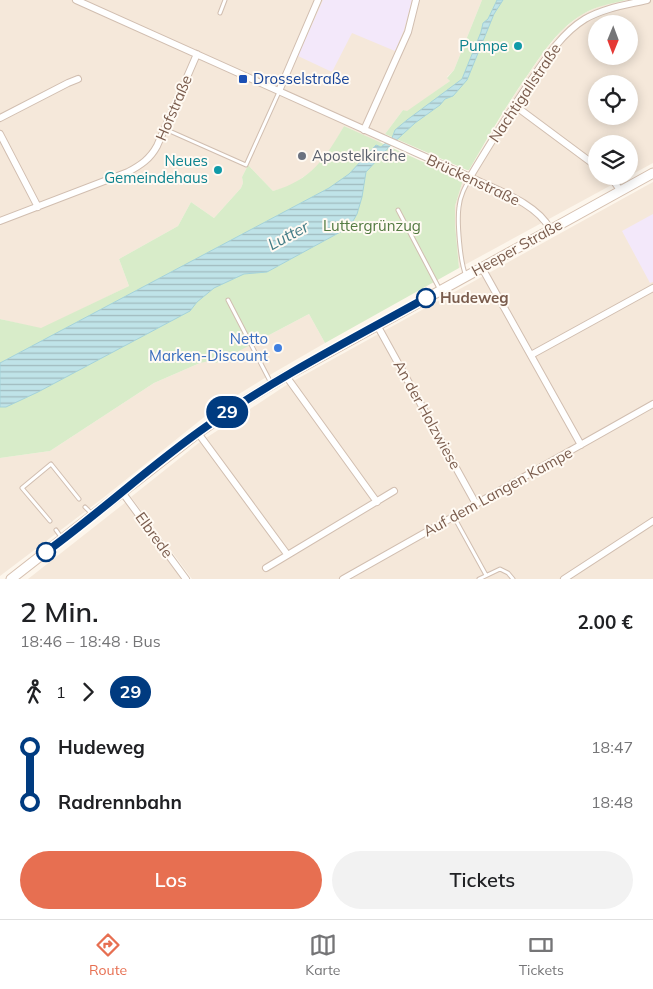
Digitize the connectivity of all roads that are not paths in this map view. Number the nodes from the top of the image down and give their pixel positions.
1 (76, 0) edge
2 (226, 0) edge
3 (318, 0) edge
4 (416, 0) edge
5 (647, 0) edge
6 (220, 13) dead end
7 (197, 54) junction
8 (78, 79) dead end
9 (279, 91) junction
10 (514, 106) junction
11 (0, 118) edge
12 (164, 128) junction
13 (364, 130) junction
14 (0, 134) edge
15 (588, 160) edge
16 (653, 173) edge
17 (470, 177) junction
18 (616, 185) edge
19 (620, 190) junction
20 (38, 207) junction
21 (398, 210) dead end
22 (0, 221) edge
23 (550, 229) junction
24 (482, 268) junction
25 (466, 276) junction
26 (653, 288) edge
27 (440, 291) junction
28 (228, 300) dead end
29 (377, 325) junction
30 (531, 355) junction
31 (286, 376) junction
32 (272, 384) junction
33 (653, 404) edge
34 (198, 433) junction
35 (580, 446) junction
36 (122, 492) junction
37 (394, 492) dead end
38 (79, 499) dead end
39 (377, 502) junction
40 (476, 504) junction
41 (86, 507) dead end
42 (93, 516) junction
43 (454, 517) junction
44 (653, 520) edge
45 (50, 521) dead end
46 (56, 530) dead end
47 (63, 539) junction
48 (287, 554) junction
49 (266, 568) dead end
50 (486, 575) junction
51 (11, 579) edge
52 (186, 579) edge
53 (343, 579) edge
54 (479, 579) edge
55 (513, 579) edge
56 (564, 579) edge

1 - 7 street, Brückenstraße
2 - 6 lane
3 - 9 street
4 - 13 street
5 - 10 street, Nachtigallstraße
7 - 9 street, Brückenstraße
7 - 12 street, Hofstraße
8 - 11 street
9 - 12 lane
9 - 13 street, Brückenstraße
10 - 15 street
10 - 17 street, Nachtigallstraße
12 - 20 street, Hofstraße
13 - 17 street, Brückenstraße
14 - 20 street
16 - 19 main road, Heeper Straße
17 - 23 street, Brückenstraße
17 - 25 lane
18 - 19 street
19 - 23 main road, Heeper Straße
20 - 22 street, Hofstraße
21 - 27 lane
23 - 24 main road, Heeper Straße
24 - 25 main road, Heeper Straße
24 - 30 street
25 - 27 main road, Heeper Straße
26 - 30 street
27 - 29 main road, Heeper Straße
28 - 32 lane
29 - 31 main road, Heeper Straße
29 - 40 street, An der Holzwiese
30 - 35 street
31 - 32 main road, Heeper Straße
31 - 39 street
32 - 34 main road, Heeper Straße
33 - 35 street, Auf dem Langen Kampe
34 - 36 main road, Heeper Straße
34 - 48 street
35 - 40 street, Auf dem Langen Kampe
36 - 42 main road, Heeper Straße
36 - 52 street, Elbrede
37 - 39 street
38 - 45 lane
39 - 48 street
40 - 43 street, Auf dem Langen Kampe
41 - 42 lane
42 - 47 main road, Heeper Straße
43 - 50 lane
43 - 53 street, Auf dem Langen Kampe
44 - 56 street
46 - 47 lane
47 - 51 main road, Heeper Straße
48 - 49 street
50 - 54 lane
50 - 55 lane

